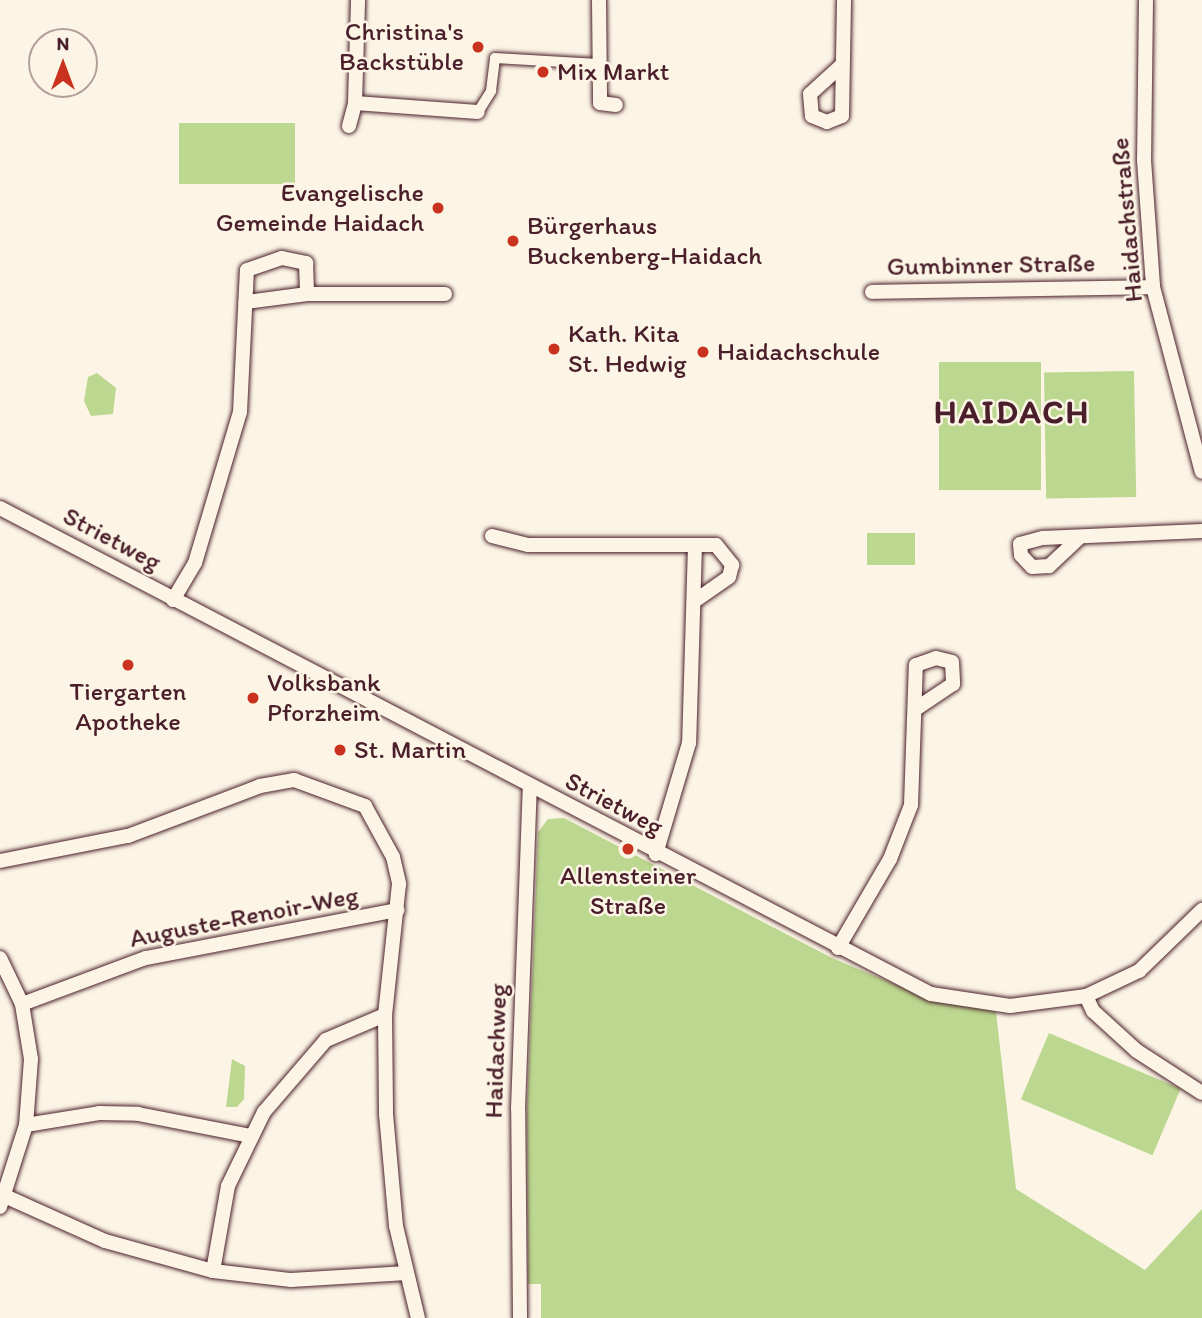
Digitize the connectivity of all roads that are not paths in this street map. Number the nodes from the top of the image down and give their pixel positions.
1 (358, 0) edge
2 (598, 0) edge
3 (844, 0) edge
4 (1146, 0) edge
5 (598, 64) junction
6 (842, 65) dead end
7 (355, 103) junction
8 (616, 105) dead end
9 (478, 111) joint
10 (349, 126) dead end
11 (1153, 288) junction
12 (872, 292) dead end
13 (307, 294) junction
14 (445, 294) dead end
15 (246, 302) junction
16 (1202, 472) edge
17 (0, 508) edge
18 (1202, 531) edge
19 (492, 536) dead end
20 (1077, 539) dead end
21 (695, 545) junction
22 (173, 600) junction
23 (697, 600) junction
24 (917, 708) dead end
25 (530, 786) junction
26 (656, 854) junction
27 (0, 861) edge
28 (397, 910) junction
29 (1202, 910) edge
30 (838, 948) junction
31 (0, 958) edge
32 (1086, 996) junction
33 (22, 1004) junction
34 (385, 1016) junction
35 (1202, 1093) edge
36 (26, 1125) junction
37 (250, 1136) junction
38 (3, 1202) edge
39 (213, 1271) junction
40 (407, 1273) junction
41 (418, 1318) edge
42 (520, 1318) edge

1 - 7 street
2 - 5 street
3 - 6 street
4 - 11 street, Haidachstraße
5 - 8 street
5 - 9 street
7 - 9 street
7 - 10 street
11 - 12 street, Gumbinner Straße
11 - 16 street, Haidachstraße
13 - 14 street
13 - 15 street
13 - 15 street
15 - 22 street
17 - 22 street, Strietweg
18 - 20 street
19 - 21 street
21 - 23 street
21 - 23 street
22 - 25 street, Strietweg
23 - 26 street
24 - 30 street
25 - 26 street, Strietweg
25 - 42 street, Haidachweg
26 - 30 street, Strietweg
27 - 28 street
28 - 33 street, Auguste-Renoir-Weg
28 - 34 street
29 - 32 street
30 - 32 street, Strietweg
31 - 33 street
32 - 35 street
33 - 36 street
34 - 37 street
34 - 40 street
36 - 37 street
36 - 38 street
37 - 39 street
38 - 39 street
39 - 40 street
40 - 41 street

